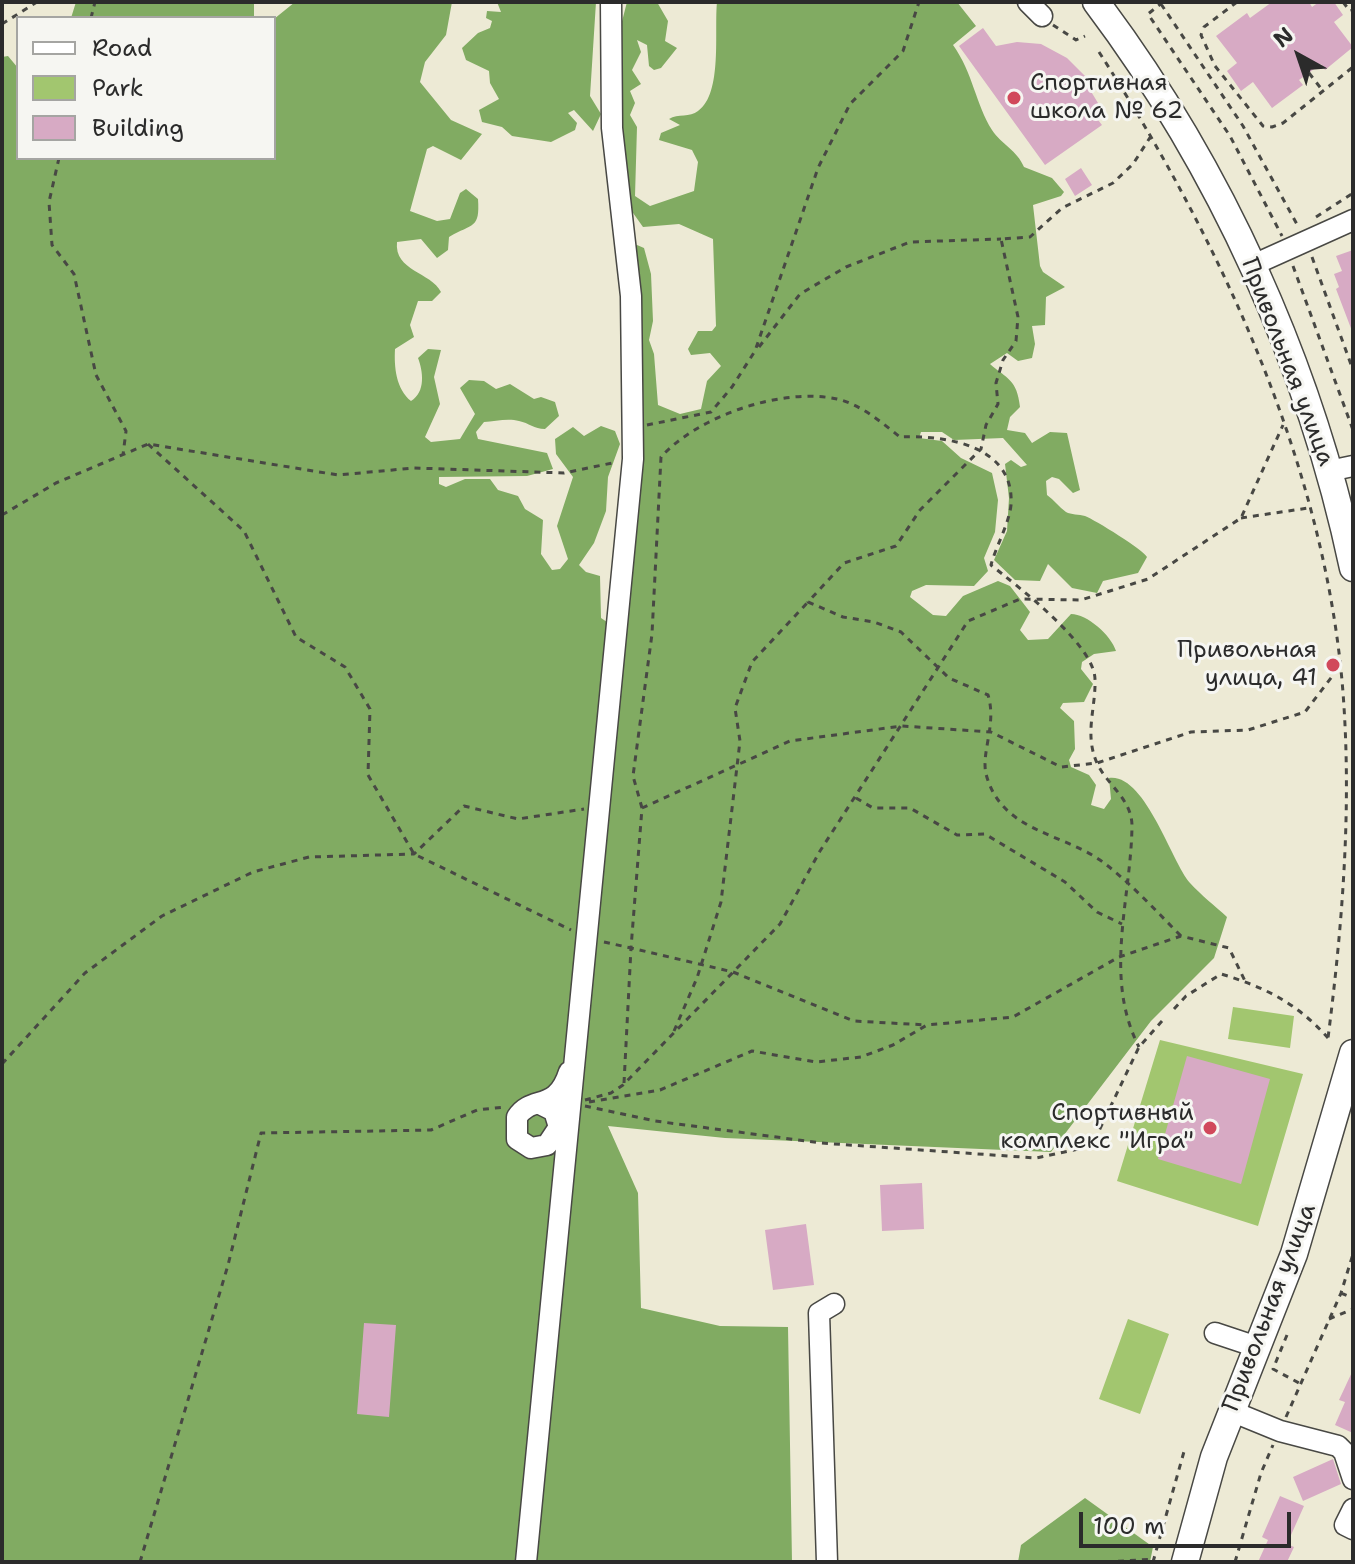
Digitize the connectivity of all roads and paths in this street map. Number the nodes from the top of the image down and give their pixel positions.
1 (37, 2) edge
2 (611, 2) edge
3 (919, 2) edge
4 (1096, 2) edge
5 (1237, 2) edge
6 (1343, 2) edge
7 (1162, 3) edge
8 (1351, 10) edge
9 (1037, 11) edge
10 (1353, 17) edge
11 (2, 24) edge
12 (1085, 36) dead end
13 (1099, 52) dead end
14 (1353, 67) edge
15 (1309, 73) dead end
16 (1323, 91) junction
17 (1151, 136) junction
18 (59, 160) edge
19 (1353, 193) edge
20 (1353, 220) edge
21 (1001, 239) junction
22 (1298, 239) junction
23 (1253, 265) junction
24 (755, 351) junction
25 (1353, 370) edge
26 (1283, 425) junction
27 (632, 426) junction
28 (1353, 430) edge
29 (148, 444) junction
30 (981, 449) junction
31 (123, 455) junction
32 (661, 457) junction
33 (633, 459) junction
34 (1341, 469) edge
35 (1309, 508) junction
36 (2, 515) edge
37 (1241, 518) junction
38 (1353, 568) edge
39 (1037, 599) junction
40 (808, 602) junction
41 (939, 666) junction
42 (1340, 666) junction
43 (902, 726) junction
44 (991, 732) junction
45 (1097, 763) junction
46 (737, 765) junction
47 (856, 798) junction
48 (599, 806) junction
49 (642, 808) junction
50 (414, 854) junction
51 (1126, 880) junction
52 (1122, 924) junction
53 (1181, 936) junction
54 (589, 939) junction
55 (631, 948) junction
56 (1119, 957) junction
57 (702, 965) junction
58 (733, 972) junction
59 (1245, 981) junction
60 (1174, 1009) dead end
61 (1162, 1021) dead end
62 (927, 1025) junction
63 (672, 1035) junction
64 (1139, 1047) junction
65 (1353, 1053) edge
66 (573, 1061) junction
67 (2, 1064) edge
68 (623, 1085) junction
69 (570, 1102) junction
70 (540, 1104) junction
71 (506, 1107) dead end
72 (539, 1148) junction
73 (563, 1158) junction
74 (1353, 1254) edge
75 (1341, 1293) junction
76 (1353, 1298) edge
77 (834, 1304) dead end
78 (1353, 1309) edge
79 (1329, 1319) junction
80 (1215, 1333) dead end
81 (1287, 1335) dead end
82 (1257, 1347) junction
83 (1302, 1384) junction
84 (1231, 1411) junction
85 (1280, 1431) junction
86 (1185, 1448) dead end
87 (1353, 1479) edge
88 (1353, 1509) edge
89 (1353, 1529) edge
90 (1153, 1560) edge
91 (140, 1562) edge
92 (526, 1562) edge
93 (827, 1562) edge
94 (1106, 1562) edge
95 (1185, 1562) edge
96 (1235, 1562) edge

1 - 11 path
2 - 27 street
3 - 24 path
4 - 23 main road, Привольная улица
5 - 16 path
6 - 8 path
7 - 22 path
7 - 22 path
8 - 10 path
9 - 12 path
13 - 17 path
14 - 16 path
15 - 16 path
17 - 21 path
17 - 26 path
18 - 31 path
19 - 22 path
20 - 22 street
21 - 24 path
21 - 30 path
22 - 23 street
22 - 25 path
22 - 28 path
23 - 34 main road, Привольная улица
24 - 27 path
26 - 35 path
26 - 37 path
27 - 33 street
29 - 31 path
29 - 33 path
29 - 50 path
30 - 32 path
30 - 39 path
30 - 40 path
31 - 36 path
32 - 33 path
32 - 49 path
33 - 48 street
34 - 38 main road, Привольная улица
35 - 37 path
35 - 42 path
37 - 39 path
39 - 41 path
39 - 45 path
40 - 41 path
40 - 46 path
41 - 43 path
41 - 44 path
42 - 45 path
42 - 59 path
43 - 44 path
43 - 46 path
43 - 47 path
44 - 45 path
44 - 51 path
45 - 51 path
46 - 49 path
46 - 57 path
47 - 52 path
47 - 58 path
48 - 50 path
48 - 54 street
49 - 55 path
50 - 54 path
50 - 67 path
51 - 52 path
51 - 53 path
52 - 56 path
53 - 56 path
53 - 59 path
54 - 55 path
54 - 66 street
55 - 57 path
55 - 68 path
56 - 62 path
56 - 64 path
57 - 58 path
57 - 63 path
58 - 62 path
58 - 63 path
59 - 60 path
61 - 64 path
62 - 69 path
63 - 68 path
64 - 69 path
65 - 82 main road, Привольная улица
66 - 69 street
66 - 70 street
68 - 69 path
69 - 73 street
70 - 72 street
70 - 72 street
71 - 91 path
72 - 73 street
73 - 92 street
74 - 75 path
75 - 76 path
75 - 79 path
77 - 93 street
78 - 79 path
79 - 83 path
80 - 82 street
81 - 83 path
82 - 84 main road, Привольная улица
83 - 85 path
84 - 85 street
84 - 95 main road, Привольная улица
85 - 87 street
85 - 96 path
86 - 90 path
88 - 89 street
90 - 94 path

